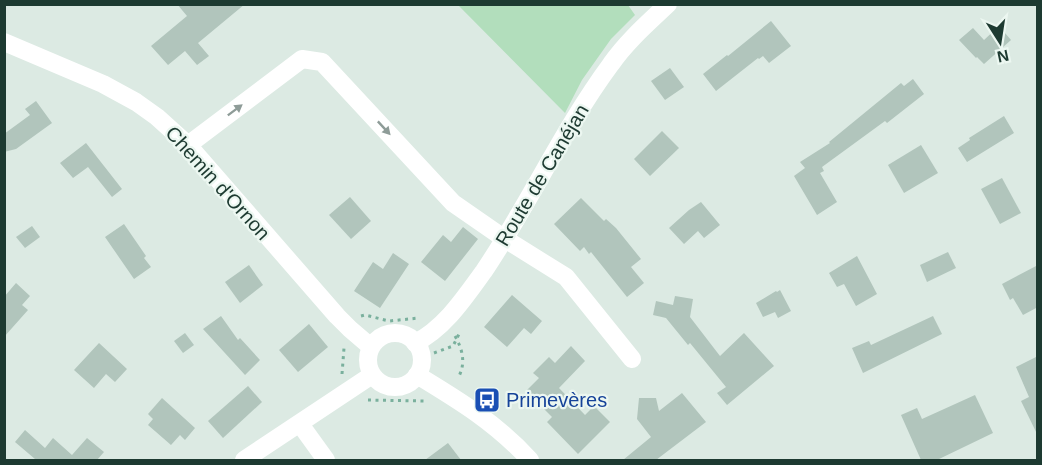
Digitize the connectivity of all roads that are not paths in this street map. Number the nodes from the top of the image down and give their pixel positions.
1 (668, 4) edge
2 (4, 42) edge
3 (188, 145) junction
4 (505, 239) junction
5 (415, 343) junction
6 (371, 347) junction
7 (632, 359) dead end
8 (372, 375) junction
9 (417, 375) junction
10 (300, 424) junction
11 (244, 460) edge
12 (326, 460) edge
13 (530, 460) edge

1 - 4 street, Route de Canéjan
2 - 3 street, Chemin d'Ornon
3 -> 4 street
3 - 6 street, Chemin d'Ornon
4 - 5 street, Route de Canéjan
4 - 7 street
5 - 6 street
5 - 9 street
6 - 8 street
8 - 9 street
8 - 10 street
9 - 13 street
10 - 11 street
10 - 12 street

